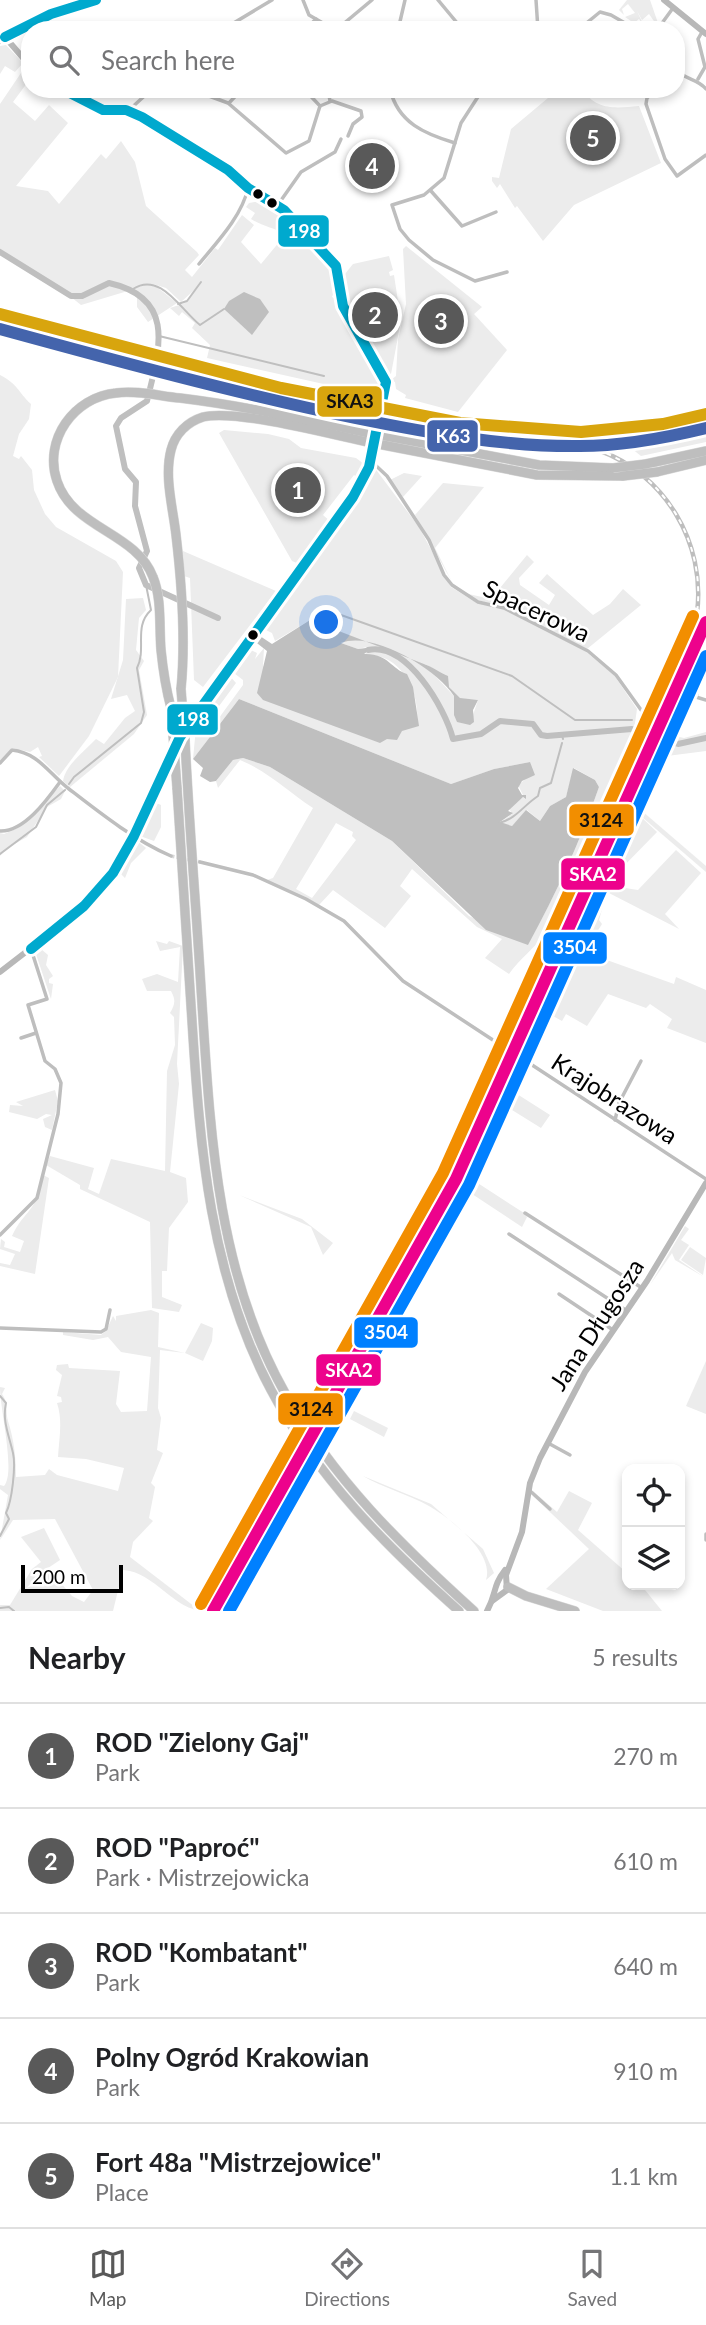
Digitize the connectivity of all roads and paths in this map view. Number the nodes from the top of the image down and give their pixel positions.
1 (96, 0) edge
2 (272, 0) edge
3 (303, 0) edge
4 (372, 0) edge
5 (405, 0) edge
6 (438, 0) edge
7 (536, 0) edge
8 (664, 0) edge
9 (673, 8) junction
10 (316, 19) joint
11 (38, 21) edge
12 (241, 21) edge
13 (320, 21) edge
14 (347, 21) edge
15 (400, 21) edge
16 (456, 21) edge
17 (537, 21) edge
18 (589, 21) edge
19 (621, 21) edge
20 (664, 21) edge
21 (21, 30) edge
22 (0, 31) edge
23 (705, 35) edge
24 (3, 39) edge
25 (21, 57) edge
26 (685, 75) edge
27 (698, 79) junction
28 (706, 89) edge
29 (80, 98) edge
30 (142, 98) edge
31 (214, 98) edge
32 (233, 98) edge
33 (312, 98) edge
34 (330, 98) edge
35 (394, 98) edge
36 (476, 98) edge
37 (647, 98) edge
38 (330, 101) junction
39 (228, 103) junction
40 (320, 106) junction
41 (128, 111) junction
42 (348, 136) dead end
43 (341, 139) dead end
44 (455, 143) junction
45 (706, 155) edge
46 (248, 188) junction
47 (431, 191) junction
48 (257, 194) junction
49 (247, 199) junction
50 (277, 206) junction
51 (496, 212) dead end
52 (198, 264) dead end
53 (507, 272) dead end
54 (376, 439) junction
55 (706, 451) edge
56 (370, 460) junction
57 (706, 460) edge
58 (706, 660) edge
59 (696, 697) junction
60 (706, 700) edge
61 (0, 763) edge
62 (60, 782) junction
63 (0, 831) edge
64 (134, 836) junction
65 (170, 856) tunnel mouth
66 (200, 862) tunnel mouth
67 (31, 949) junction
68 (0, 972) edge
69 (36, 1033) junction
70 (21, 1038) dead end
71 (641, 1061) dead end
72 (615, 1120) junction
73 (706, 1183) edge
74 (525, 1213) dead end
75 (509, 1234) dead end
76 (0, 1235) edge
77 (642, 1289) junction
78 (559, 1294) dead end
79 (110, 1310) dead end
80 (627, 1311) junction
81 (2, 1328) edge
82 (613, 1330) junction
83 (548, 1443) junction
84 (570, 1455) dead end
85 (529, 1490) junction
86 (550, 1509) dead end
87 (706, 1534) edge
88 (706, 1540) edge
89 (502, 1588) junction
90 (459, 1611) edge
91 (474, 1611) edge
92 (487, 1611) edge
93 (557, 1611) edge
94 (575, 1611) edge

1 - 11 street
2 - 12 street
3 - 10 street
4 - 14 street
5 - 15 street
6 - 16 street
7 - 17 street
8 - 9 street
9 - 20 street
9 - 23 street
10 - 13 street
18 - 19 street
21 - 24 street
22 - 24 street
23 - 27 street
24 - 25 street
26 - 27 street
27 - 28 street
29 - 41 street
30 - 41 street
31 - 39 street
32 - 39 street
33 - 40 street
34 - 38 street
35 - 44 street
36 - 44 street
37 - 45 street
38 - 40 street
38 - 42 street
39 - 40 street
41 - 46 street
43 - 50 street
44 - 47 street
46 - 48 street
46 - 49 street
47 - 51 street
47 - 53 street
48 - 49 street
48 - 50 street
49 - 52 street
50 - 56 street
54 - 55 highway, bridge
54 - 57 highway, bridge
54 - 90 highway, bridge
54 - 91 highway, bridge
56 - 59 street, Spacerowa
56 - 64 street
58 - 59 street
59 - 60 street
61 - 62 street
62 - 63 street
62 - 64 street
64 - 65 street
64 - 67 street
66 - 72 street, Krajobrazowa
67 - 68 street
67 - 69 street
69 - 70 street
69 - 76 street
71 - 72 street
72 - 73 street, Krajobrazowa
73 - 77 street, Jana Długosza
74 - 77 street
75 - 80 street
77 - 80 street, Jana Długosza
78 - 82 street
79 - 81 street
80 - 82 street, Jana Długosza
82 - 83 street, Jana Długosza
83 - 84 street
83 - 85 street, Jana Długosza
85 - 86 street
85 - 89 street, Jana Długosza
87 - 88 street
89 - 92 street
89 - 93 highway
89 - 94 highway

